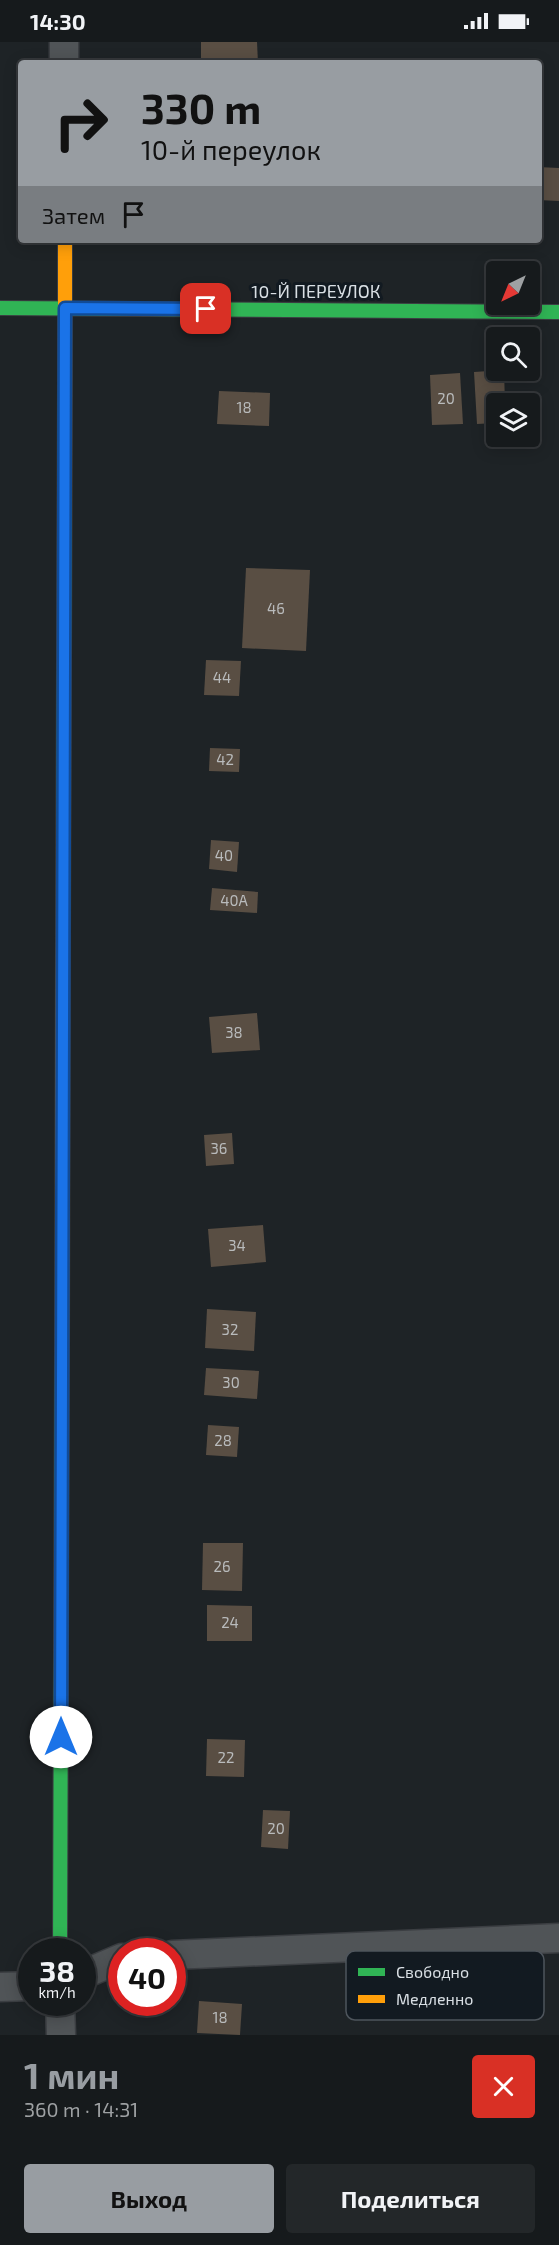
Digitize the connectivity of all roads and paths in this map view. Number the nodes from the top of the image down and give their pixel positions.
1 (64, 42) edge
2 (64, 60) edge
3 (65, 243) edge
4 (0, 308) edge
5 (65, 308) junction
6 (559, 312) edge
7 (60, 1938) edge
8 (559, 1938) edge
9 (186, 1954) edge
10 (18, 1986) edge
11 (0, 1987) edge
12 (60, 2016) edge
13 (61, 2035) edge

1 - 2 street
3 - 5 street
4 - 5 street, 10-Й ПЕРЕУЛОК
5 - 6 street, 10-Й ПЕРЕУЛОК
5 - 7 street
8 - 9 street
10 - 11 street
12 - 13 street

